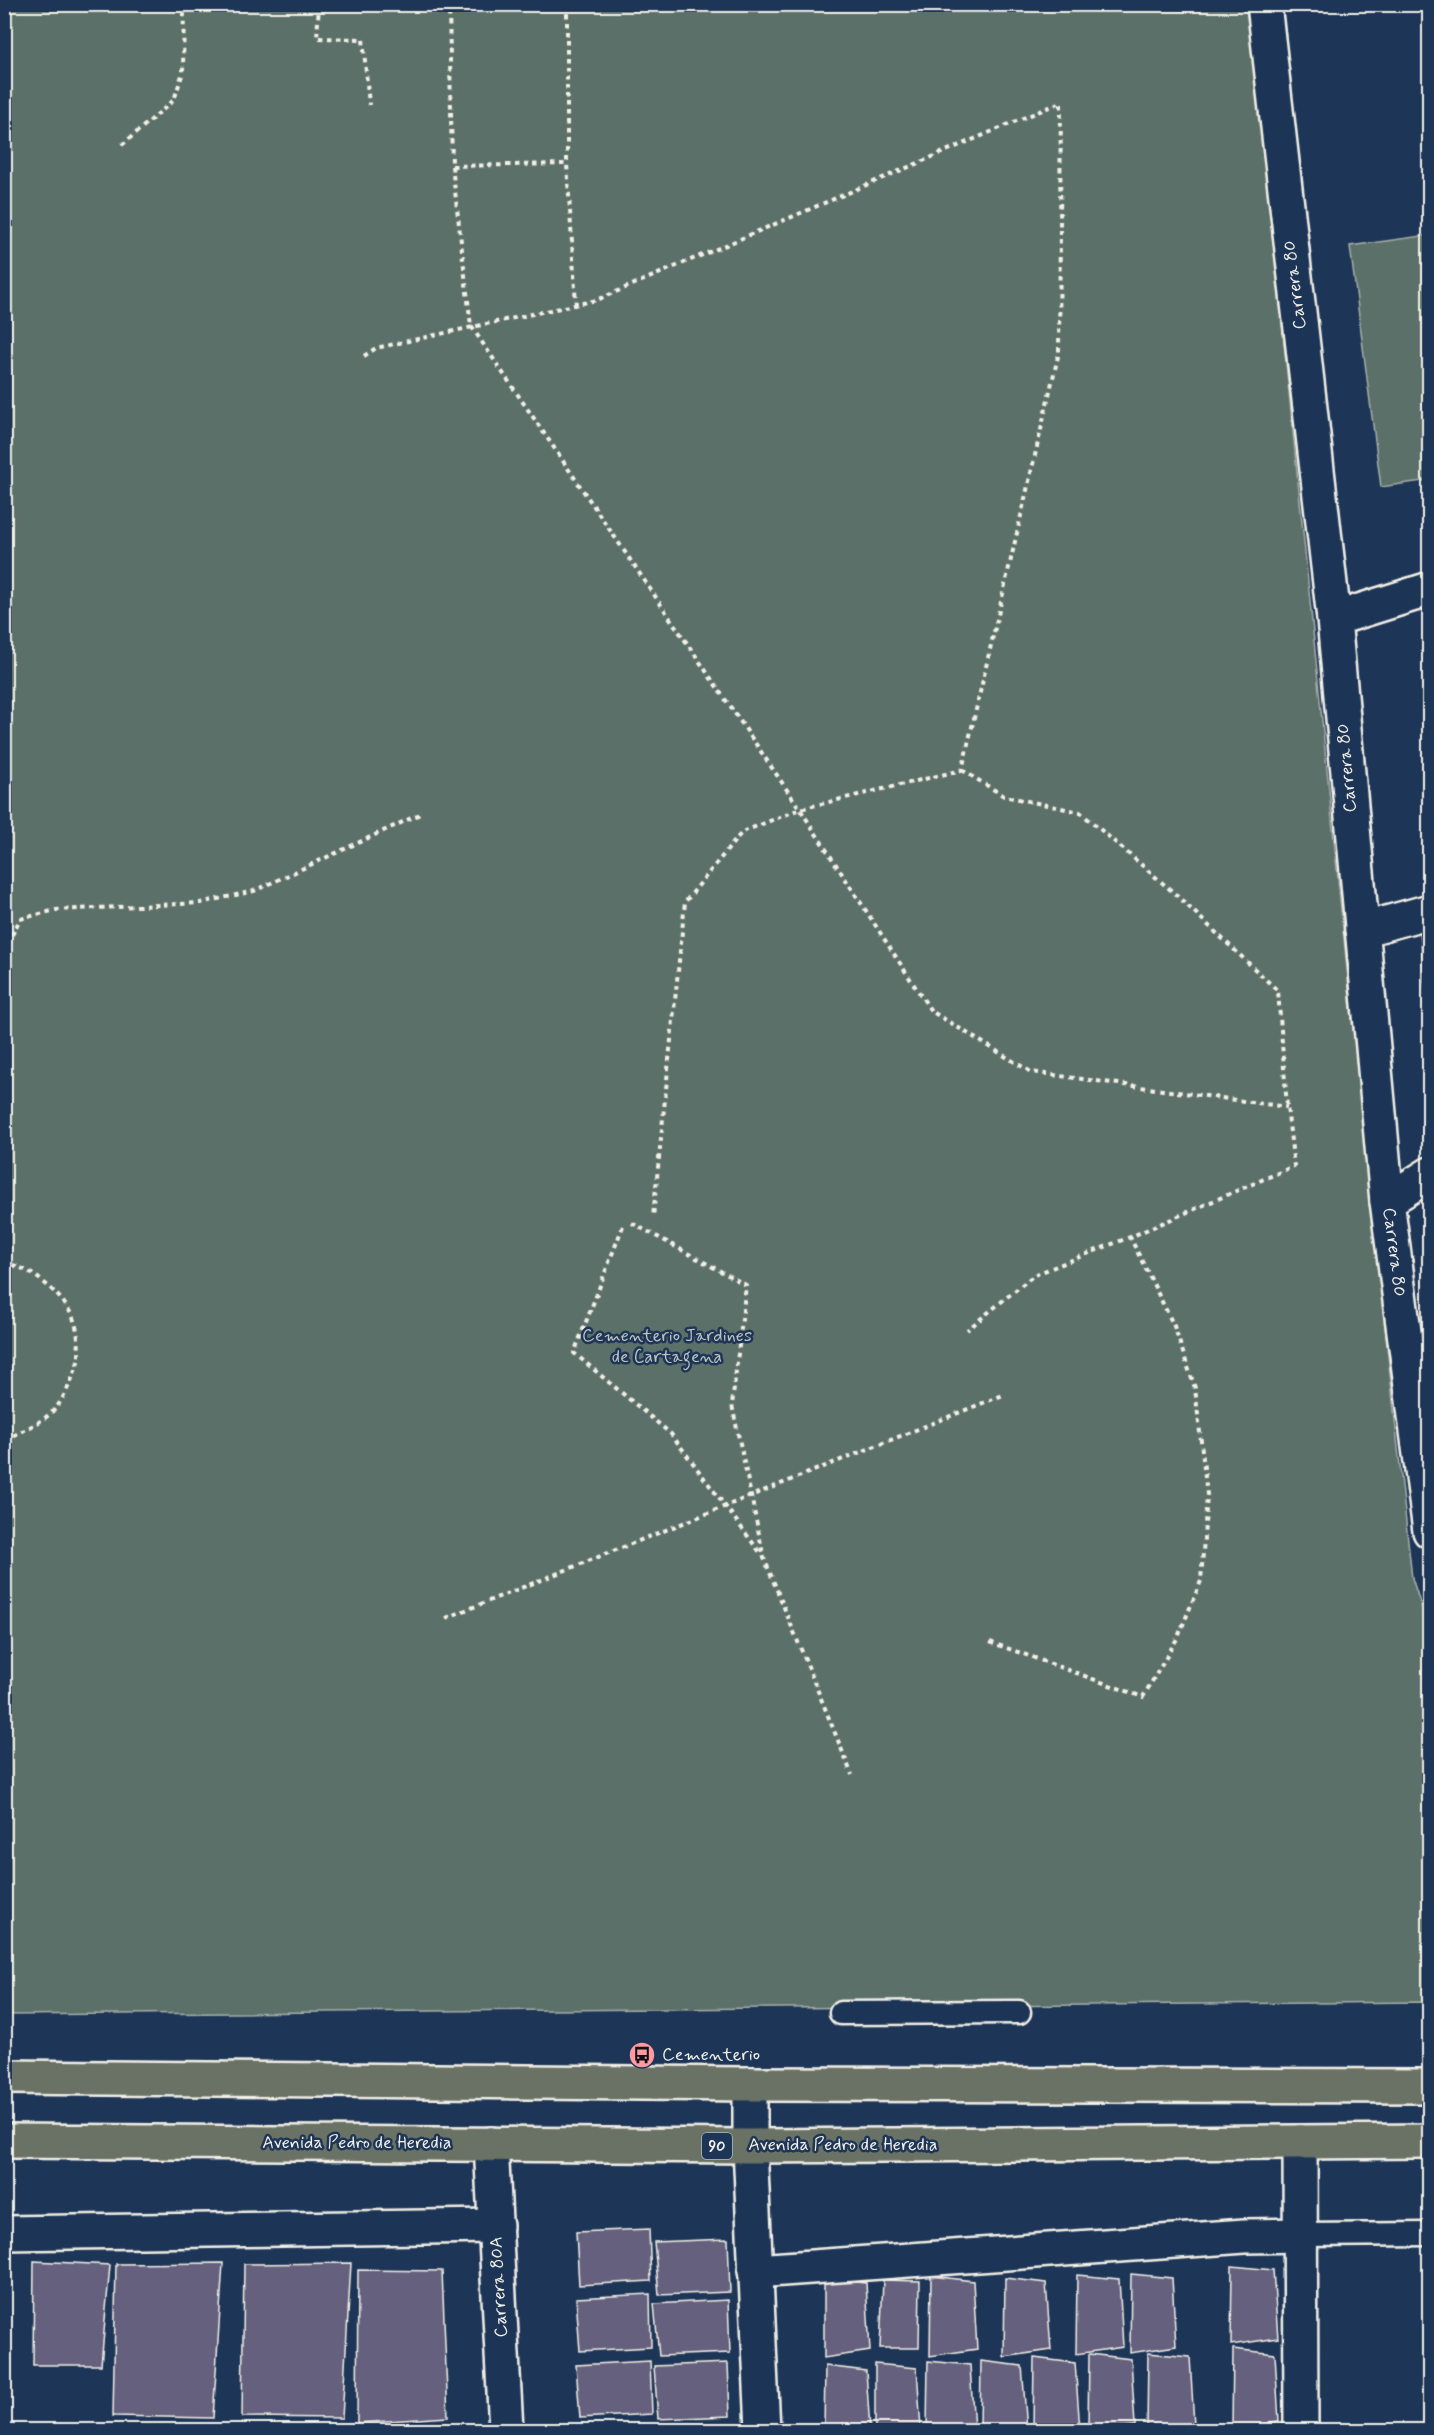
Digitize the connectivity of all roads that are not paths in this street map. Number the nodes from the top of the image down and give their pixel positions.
1 (1264, 4) edge
2 (1430, 589) edge
3 (1334, 619) junction
4 (1430, 911) edge
5 (1362, 930) junction
6 (1430, 1174) edge
7 (1387, 1201) junction
8 (1430, 1531) edge
9 (1019, 2012) dead end
10 (841, 2013) dead end
11 (4, 2077) edge
12 (750, 2084) junction
13 (1430, 2086) edge
14 (4, 2141) edge
15 (1430, 2141) edge
16 (1299, 2142) junction
17 (491, 2144) junction
18 (750, 2146) junction
19 (496, 2226) junction
20 (4, 2233) edge
21 (1430, 2234) edge
22 (1301, 2235) junction
23 (756, 2271) junction
24 (506, 2430) edge
25 (762, 2430) edge
26 (1301, 2430) edge

1 - 3 street, Carrera 80
2 - 3 street
3 - 5 street, Carrera 80
4 - 5 street
5 - 7 street, Carrera 80
6 - 7 street
7 - 8 street, Carrera 80
9 - 10 lane
11 - 12 highway
12 - 13 highway
12 - 18 street
14 - 17 highway, Avenida Pedro de Heredia / 90
15 - 16 highway, Avenida Pedro de Heredia / 90
16 - 18 highway, Avenida Pedro de Heredia / 90
16 - 22 street
17 - 18 highway, Avenida Pedro de Heredia / 90
17 - 19 street, Carrera 80A
18 - 23 street
19 - 20 street
19 - 24 street, Carrera 80A
21 - 22 lane
22 - 23 street
22 - 26 street
23 - 25 street

